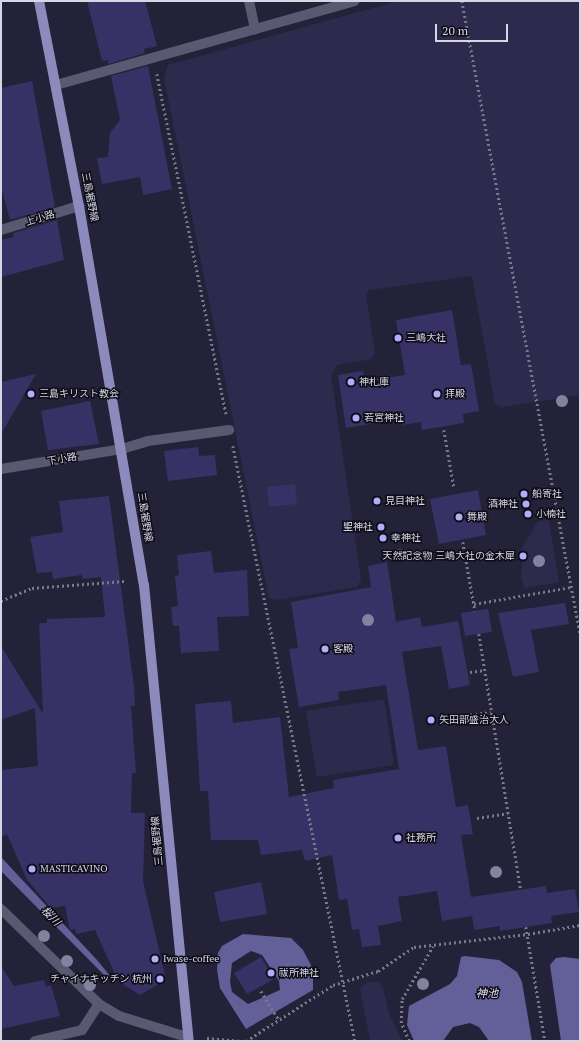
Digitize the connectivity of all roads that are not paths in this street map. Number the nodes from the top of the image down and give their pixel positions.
1 (39, 1) edge
2 (249, 1) edge
3 (354, 1) edge
4 (255, 29) junction
5 (56, 85) junction
6 (79, 206) junction
7 (1, 230) edge
8 (230, 430) road end
9 (122, 449) junction
10 (1, 469) edge
11 (1, 909) edge
12 (99, 1004) junction
13 (188, 1039) edge
14 (36, 1041) edge

1 - 5 main road, 三島裾野線
2 - 4 street
3 - 4 street
4 - 5 street
5 - 6 main road, 三島裾野線
6 - 7 street, 上小路
6 - 9 main road, 三島裾野線
8 - 9 street, 下小路
9 - 10 street, 下小路
9 - 13 main road, 三島裾野線
11 - 12 street
12 - 13 street
12 - 14 street

